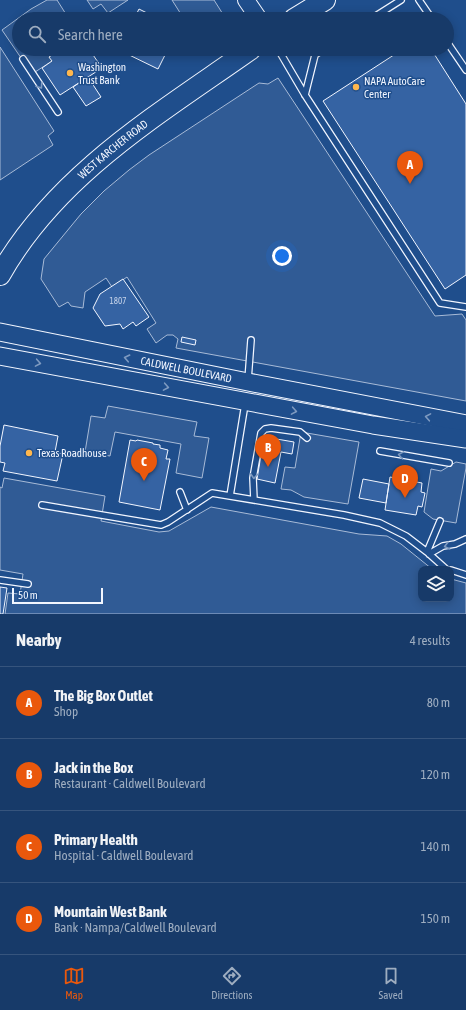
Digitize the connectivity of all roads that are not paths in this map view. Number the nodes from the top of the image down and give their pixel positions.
1 (246, 0) edge
2 (325, 0) edge
3 (401, 0) edge
4 (419, 0) edge
5 (254, 12) edge
6 (305, 12) edge
7 (382, 12) edge
8 (427, 12) edge
9 (454, 52) edge
10 (241, 56) edge
11 (282, 56) edge
12 (315, 56) edge
13 (23, 59) dead end
14 (466, 70) edge
15 (305, 95) junction
16 (58, 112) dead end
17 (0, 274) edge
18 (466, 307) edge
19 (0, 332) edge
20 (251, 340) dead end
21 (0, 356) edge
22 (248, 382) junction
23 (246, 402) junction
24 (466, 424) edge
25 (307, 438) dead end
26 (466, 439) edge
27 (380, 451) dead end
28 (450, 463) dead end
29 (180, 492) dead end
30 (230, 496) junction
31 (254, 500) junction
32 (42, 505) dead end
33 (187, 510) junction
34 (440, 521) dead end
35 (466, 539) edge
36 (428, 553) junction
37 (443, 566) edge
38 (454, 571) edge
39 (466, 575) edge
40 (0, 580) edge
41 (28, 584) dead end

1 - 5 street
2 - 6 highway
3 - 7 lane
4 - 8 lane
9 - 14 lane
10 - 17 highway, WEST KARCHER ROAD
11 - 15 lane
12 - 15 lane
13 -> 16 lane
15 - 18 lane
22 -> 19 main road, CALDWELL BOULEVARD
20 - 22 lane
21 -> 23 main road, CALDWELL BOULEVARD
24 -> 22 main road, CALDWELL BOULEVARD
23 -> 26 main road, CALDWELL BOULEVARD
23 - 30 lane
25 -> 31 lane
28 -> 27 lane
29 - 33 lane
30 - 31 lane
30 - 33 lane
31 - 36 lane
32 - 33 lane
34 - 36 lane
35 -> 36 lane
36 - 37 lane
38 - 39 lane
40 - 41 lane

